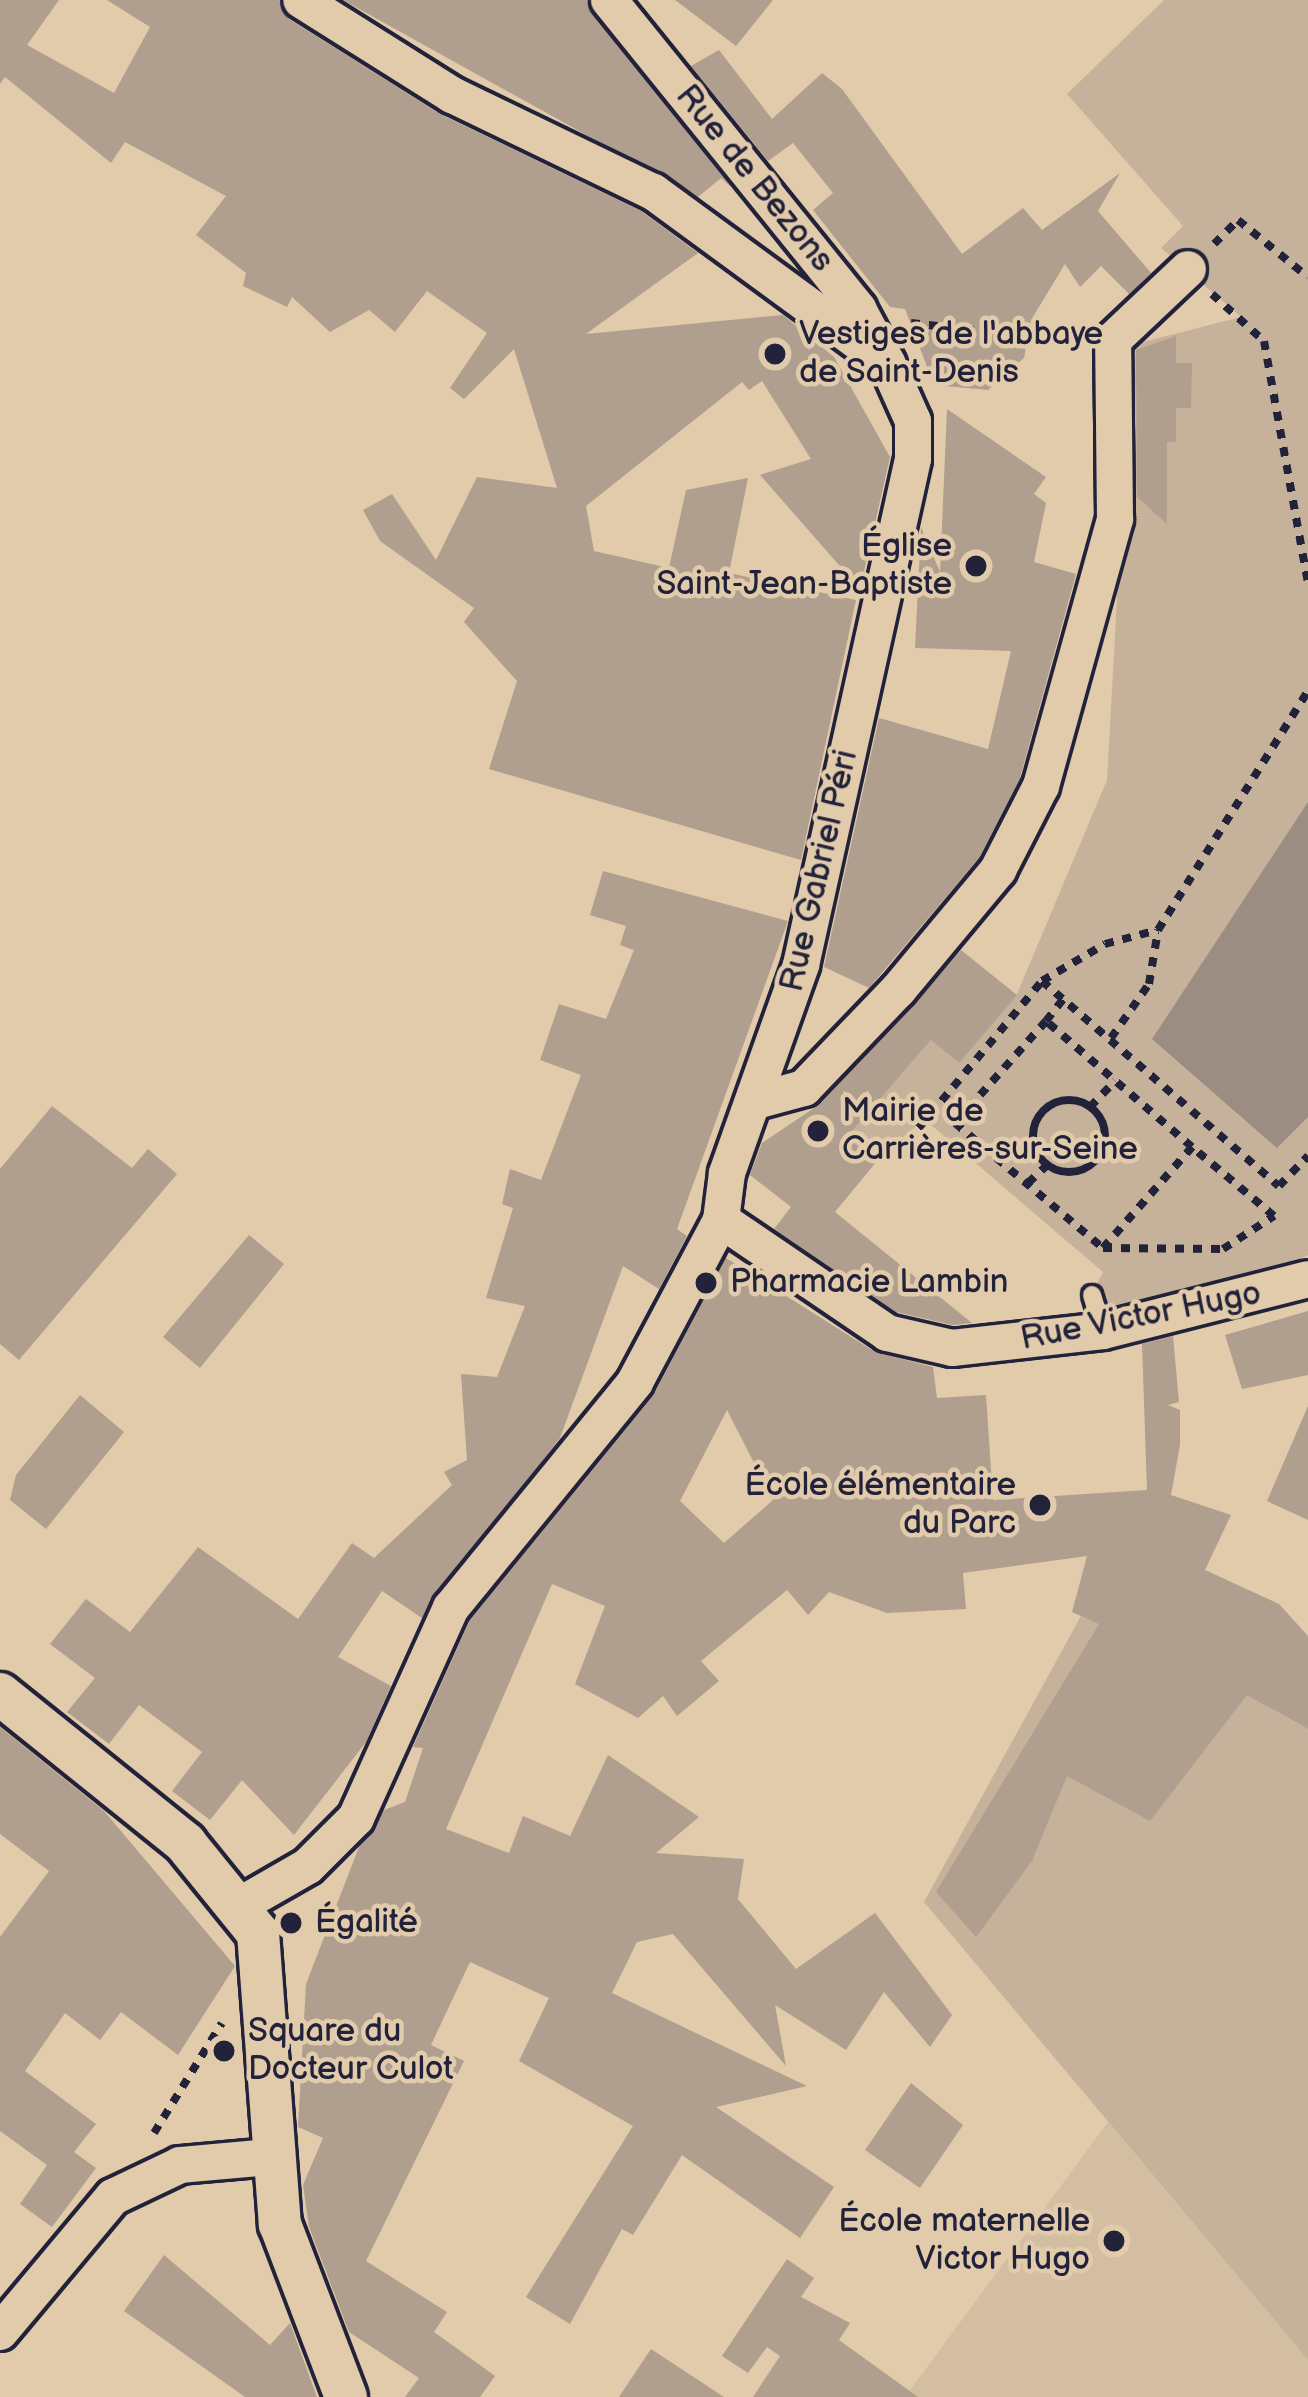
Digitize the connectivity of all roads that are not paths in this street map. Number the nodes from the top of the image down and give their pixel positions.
1 (301, 0) edge
2 (609, 0) edge
3 (1187, 270) road end
4 (887, 363) junction
5 (760, 1100) junction
6 (721, 1220) junction
7 (1308, 1279) edge
8 (1092, 1295) dead end
9 (1103, 1331) junction
10 (0, 1694) edge
11 (242, 1904) junction
12 (269, 2157) junction
13 (0, 2332) edge
14 (346, 2397) edge

1 - 4 street, Rue Gabriel Péri
2 - 4 street, Rue de Bezons
3 - 5 street
4 - 5 street, Rue Gabriel Péri
5 - 6 street, Rue Gabriel Péri
6 - 9 street, Rue Victor Hugo
6 - 11 street, Rue Gabriel Péri
7 - 9 street, Rue Victor Hugo
8 - 9 lane
10 - 11 street
11 - 12 street
12 - 13 street
12 - 14 street

